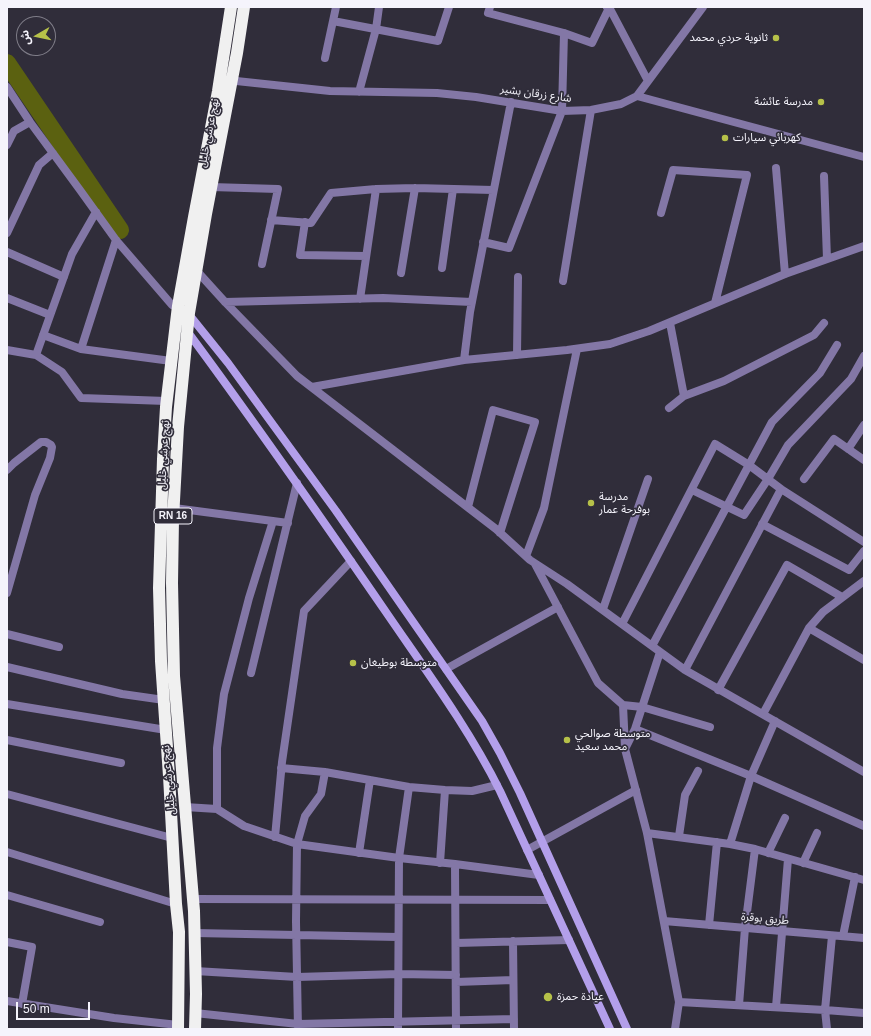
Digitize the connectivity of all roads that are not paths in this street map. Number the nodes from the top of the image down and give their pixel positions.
1 (231, 7) edge
2 (244, 7) edge
3 (336, 7) edge
4 (379, 7) edge
5 (449, 7) edge
6 (490, 7) edge
7 (609, 7) edge
8 (703, 7) edge
9 (333, 21) junction
10 (376, 29) junction
11 (564, 33) junction
12 (325, 58) dead end
13 (226, 80) junction
14 (648, 81) junction
15 (7, 88) edge
16 (359, 92) junction
17 (637, 96) junction
18 (511, 102) junction
19 (591, 110) junction
20 (562, 111) junction
21 (30, 122) junction
22 (7, 145) edge
23 (53, 153) junction
24 (864, 158) edge
25 (776, 168) dead end
26 (824, 176) dead end
27 (211, 187) junction
28 (415, 188) junction
29 (376, 189) junction
30 (453, 189) junction
31 (493, 190) junction
32 (96, 212) junction
33 (661, 213) dead end
34 (271, 220) junction
35 (305, 222) junction
36 (7, 232) edge
37 (116, 240) junction
38 (483, 242) junction
39 (864, 246) edge
40 (7, 252) edge
41 (366, 256) junction
42 (827, 258) junction
43 (262, 264) dead end
44 (442, 268) dead end
45 (196, 270) junction
46 (401, 273) dead end
47 (785, 274) junction
48 (64, 277) junction
49 (518, 277) dead end
50 (563, 281) dead end
51 (7, 298) edge
52 (360, 299) junction
53 (225, 302) junction
54 (472, 302) junction
55 (176, 304) junction
56 (715, 304) junction
57 (189, 313) junction
58 (50, 315) junction
59 (177, 318) junction
60 (670, 323) junction
61 (824, 323) dead end
62 (188, 333) junction
63 (44, 335) junction
64 (837, 345) dead end
65 (81, 349) junction
66 (577, 349) junction
67 (7, 350) edge
68 (36, 355) junction
69 (517, 355) junction
70 (864, 356) edge
71 (464, 360) junction
72 (171, 361) junction
73 (312, 387) junction
74 (684, 396) junction
75 (166, 401) junction
76 (668, 408) dead end
77 (864, 425) edge
78 (848, 449) junction
79 (864, 460) edge
80 (749, 465) junction
81 (7, 470) edge
82 (648, 479) dead end
83 (804, 479) dead end
84 (768, 480) junction
85 (297, 483) junction
86 (781, 489) junction
87 (692, 490) junction
88 (727, 506) junction
89 (468, 507) junction
90 (174, 508) junction
91 (273, 521) junction
92 (288, 523) junction
93 (762, 524) junction
94 (500, 533) junction
95 (864, 542) edge
96 (864, 551) edge
97 (526, 556) junction
98 (351, 561) junction
99 (534, 563) junction
100 (864, 581) edge
101 (7, 593) edge
102 (842, 597) junction
103 (558, 607) junction
104 (603, 609) junction
105 (622, 624) junction
106 (808, 628) junction
107 (7, 634) edge
108 (652, 646) junction
109 (59, 647) dead end
110 (660, 652) junction
111 (864, 660) edge
112 (7, 667) edge
113 (446, 669) junction
114 (685, 670) junction
115 (251, 673) dead end
116 (718, 690) junction
117 (164, 700) junction
118 (7, 704) edge
119 (623, 705) junction
120 (642, 707) junction
121 (763, 714) junction
122 (775, 721) junction
123 (710, 727) dead end
124 (635, 729) junction
125 (166, 730) junction
126 (7, 740) edge
127 (626, 748) junction
128 (121, 763) dead end
129 (281, 768) junction
130 (698, 771) dead end
131 (325, 772) junction
132 (864, 772) edge
133 (751, 776) junction
134 (370, 780) junction
135 (497, 785) junction
136 (409, 787) junction
137 (445, 790) junction
138 (636, 790) junction
139 (7, 794) edge
140 (184, 807) junction
141 (217, 809) junction
142 (785, 818) dead end
143 (864, 826) edge
144 (648, 833) junction
145 (818, 833) dead end
146 (679, 836) junction
147 (275, 837) junction
148 (172, 838) junction
149 (543, 842) junction
150 (717, 842) junction
151 (297, 844) junction
152 (730, 844) junction
153 (755, 849) junction
154 (527, 850) junction
155 (7, 852) edge
156 (359, 853) junction
157 (768, 853) junction
158 (399, 858) junction
159 (788, 858) junction
160 (440, 863) junction
161 (803, 863) junction
162 (455, 864) junction
163 (539, 875) junction
164 (855, 878) junction
165 (864, 880) edge
166 (7, 895) edge
167 (193, 899) junction
168 (296, 899) junction
169 (399, 900) junction
170 (455, 900) junction
171 (550, 900) junction
172 (176, 904) junction
173 (664, 921) junction
174 (100, 922) dead end
175 (709, 925) junction
176 (745, 928) junction
177 (782, 931) junction
178 (195, 933) junction
179 (296, 936) junction
180 (832, 936) junction
181 (842, 936) junction
182 (398, 937) junction
183 (864, 938) edge
184 (569, 940) junction
185 (513, 941) junction
186 (7, 942) edge
187 (456, 943) junction
188 (195, 971) junction
189 (398, 974) junction
190 (297, 977) junction
191 (456, 978) junction
192 (513, 980) junction
193 (7, 1001) edge
194 (679, 1002) junction
195 (22, 1004) junction
196 (739, 1005) junction
197 (776, 1007) junction
198 (825, 1010) junction
199 (195, 1013) junction
200 (864, 1013) edge
201 (514, 1019) junction
202 (456, 1020) junction
203 (298, 1026) edge
204 (398, 1026) edge
205 (178, 1027) edge
206 (195, 1029) edge
207 (456, 1029) edge
208 (514, 1029) edge
209 (610, 1029) edge
210 (628, 1029) edge
211 (674, 1029) edge
212 (827, 1029) edge

1 - 13 highway, نهج عرشي خليل / RN 16
2 - 13 highway, نهج عرشي خليل / RN 16
3 - 9 street
4 - 10 street
5 - 10 street
6 - 11 street
7 - 11 street
7 - 14 street
8 - 14 street
9 - 10 street
9 - 12 street
10 - 16 street
11 - 20 street
13 - 16 street, شارع زرقان بشير
13 - 27 highway, نهج عرشي خليل / RN 16
13 - 55 highway, نهج عرشي خليل / RN 16
14 - 17 street
15 - 21 street
16 - 18 street, شارع زرقان بشير
17 - 19 street, شارع زرقان بشير
17 - 24 street
18 - 20 street, شارع زرقان بشير
18 - 31 street
19 - 20 street, شارع زرقان بشير
19 - 50 street
20 - 38 street
21 - 22 street
21 - 23 street
23 - 32 street
23 - 36 street
25 - 47 street
26 - 42 street
27 - 34 street
27 - 45 highway, نهج عرشي خليل / RN 16
28 - 29 street
28 - 30 street
28 - 46 street
29 - 35 street
29 - 41 street
30 - 31 street
30 - 44 street
31 - 38 street
32 - 37 street
32 - 48 street
33 - 56 street
34 - 35 street
34 - 43 street
35 - 41 street
37 - 55 street
37 - 65 street
38 - 54 street
39 - 42 street
40 - 48 street
41 - 52 street
42 - 47 street
45 - 53 street
45 - 57 highway, نهج عرشي خليل / RN 16
47 - 56 street
48 - 58 street
49 - 69 street
51 - 58 street
52 - 53 street
52 - 54 street
53 - 73 street
54 - 71 street
55 - 57 street
55 - 59 highway, نهج عرشي خليل / RN 16
56 - 60 street
57 - 62 highway, نهج عرشي خليل / RN 16
57 - 113 street
58 - 63 street
59 - 62 street
59 - 72 highway, نهج عرشي خليل / RN 16
60 - 66 street
60 - 74 street
61 - 74 street
62 - 85 street
62 - 90 highway, نهج عرشي خليل / RN 16
63 - 65 street
63 - 68 street
64 - 80 street
65 - 72 street
66 - 69 street
66 - 97 street
67 - 68 street
68 - 75 street
69 - 71 street
70 - 84 street
71 - 73 street
72 - 75 highway, نهج عرشي خليل / RN 16
73 - 89 street
74 - 76 street
75 - 117 highway, نهج عرشي خليل / RN 16
77 - 78 street
78 - 79 street
78 - 83 street
80 - 84 street
80 - 87 street
80 - 88 street
81 - 101 street
82 - 104 street
84 - 86 street
84 - 88 street
85 - 92 street
85 - 98 street
86 - 93 street
86 - 95 street
87 - 88 street
87 - 105 street
88 - 108 street
89 - 94 street
89 - 94 street
90 - 91 street
90 - 140 highway, نهج عرشي خليل / RN 16
91 - 92 street
91 - 141 street
92 - 115 street
93 - 96 street
93 - 114 street
94 - 97 street
97 - 99 street
98 - 129 street
98 - 135 street
99 - 103 street
99 - 104 street
100 - 102 street
102 - 106 street
102 - 116 street
103 - 113 street
103 - 119 street
104 - 105 street
105 - 108 street
106 - 111 street
106 - 121 street
107 - 109 street
108 - 110 street
110 - 114 street
110 - 120 street
112 - 117 street
113 - 149 street
114 - 116 street
116 - 121 street
117 - 125 highway, نهج عرشي خليل / RN 16
118 - 125 street
119 - 120 street
119 - 127 street
120 - 123 street
120 - 124 street
121 - 122 street
122 - 132 street
122 - 133 street
124 - 127 street
124 - 133 street
125 - 148 highway, نهج عرشي خليل / RN 16
126 - 128 street
127 - 138 street
129 - 131 street
129 - 147 street
130 - 146 street
131 - 134 street
131 - 151 street
133 - 143 street
133 - 152 street
134 - 136 street
134 - 156 street
135 - 137 street
135 - 154 street
136 - 137 street
136 - 158 street
137 - 160 street
138 - 144 street
138 - 149 street
139 - 148 street
140 - 141 street
140 - 167 highway, نهج عرشي خليل / RN 16
141 - 147 street
142 - 157 street
144 - 146 street
144 - 173 street
145 - 161 street
146 - 150 street
147 - 151 street
148 - 172 highway, نهج عرشي خليل / RN 16
149 - 154 street
149 - 210 street
150 - 152 street
150 - 175 street
151 - 156 street
151 - 168 street
152 - 153 street
153 - 157 street
153 - 176 street
154 - 163 street
155 - 172 street
156 - 158 street
157 - 159 street
158 - 160 street
158 - 169 street
159 - 161 street
159 - 177 street
160 - 162 street
161 - 164 street
162 - 163 street
162 - 170 street
163 - 171 street
164 - 165 street
164 - 181 street
166 - 174 street
167 - 168 street
167 - 178 highway, نهج عرشي خليل / RN 16
168 - 169 street
168 - 179 street
169 - 170 street
169 - 182 street
170 - 171 street
170 - 187 street
171 - 184 street
172 - 205 highway, نهج عرشي خليل / RN 16
173 - 175 street, طريق بوقرة
173 - 194 street
175 - 176 street, طريق بوقرة
176 - 177 street, طريق بوقرة
176 - 196 street
177 - 180 street, طريق بوقرة
177 - 197 street
178 - 179 street
178 - 188 highway, نهج عرشي خليل / RN 16
179 - 182 street
179 - 190 street
180 - 181 street, طريق بوقرة
180 - 198 street
181 - 183 street, طريق بوقرة
182 - 189 street
184 - 185 street
184 - 209 street
185 - 187 street
185 - 192 street
186 - 195 street
187 - 191 street
188 - 190 street
188 - 199 highway, نهج عرشي خليل / RN 16
189 - 190 street
189 - 191 street
189 - 204 street
190 - 203 street
191 - 192 street
191 - 202 street
192 - 201 street
193 - 195 street
194 - 196 street
194 - 211 street
195 - 205 street
196 - 197 street
197 - 198 street
198 - 200 street
198 - 212 street
199 - 203 street
199 - 206 highway, نهج عرشي خليل / RN 16
201 - 202 street
201 - 208 street
202 - 204 street
202 - 207 street
203 - 204 street

